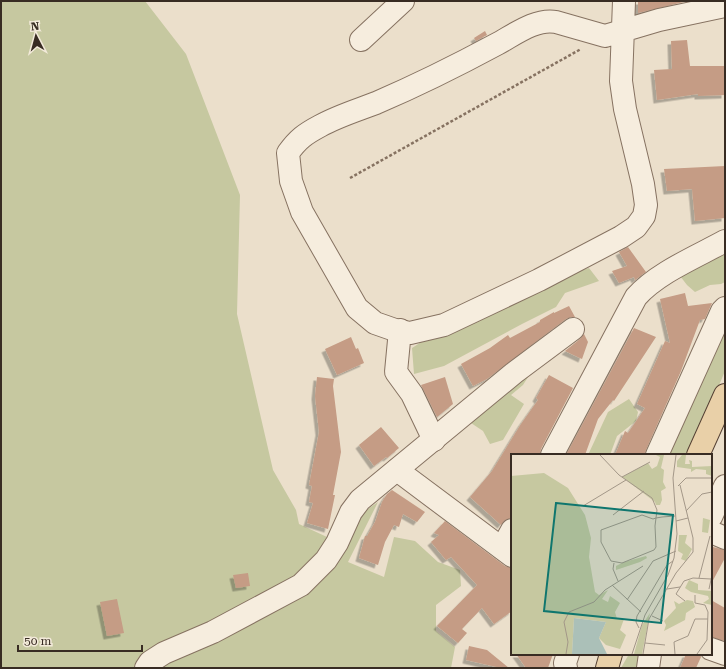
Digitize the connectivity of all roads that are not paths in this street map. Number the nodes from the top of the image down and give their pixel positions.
1 (403, 1) edge
2 (624, 1) edge
3 (725, 6) edge
4 (614, 34) junction
5 (361, 40) dead end
6 (725, 241) edge
7 (725, 308) edge
8 (573, 329) dead end
9 (400, 330) junction
10 (725, 395) edge
11 (434, 440) junction
12 (553, 454) edge
13 (657, 454) edge
14 (698, 454) edge
15 (397, 470) junction
16 (725, 486) edge
17 (712, 515) edge
18 (712, 532) edge
19 (725, 538) edge
20 (509, 544) edge
21 (712, 649) edge
22 (725, 654) edge
23 (568, 655) edge
24 (611, 655) edge
25 (650, 655) edge
26 (146, 668) edge
27 (566, 668) edge
28 (607, 668) edge
29 (648, 668) edge

1 - 5 street
2 - 4 street
3 - 4 street
4 - 9 street
4 - 9 street
6 - 12 street
7 - 13 street
8 - 11 street
9 - 11 street
10 - 14 main road
11 - 15 street
15 - 20 street
15 - 26 street
16 - 17 street
18 - 19 street
21 - 22 street
23 - 27 street
24 - 28 main road
25 - 29 street

